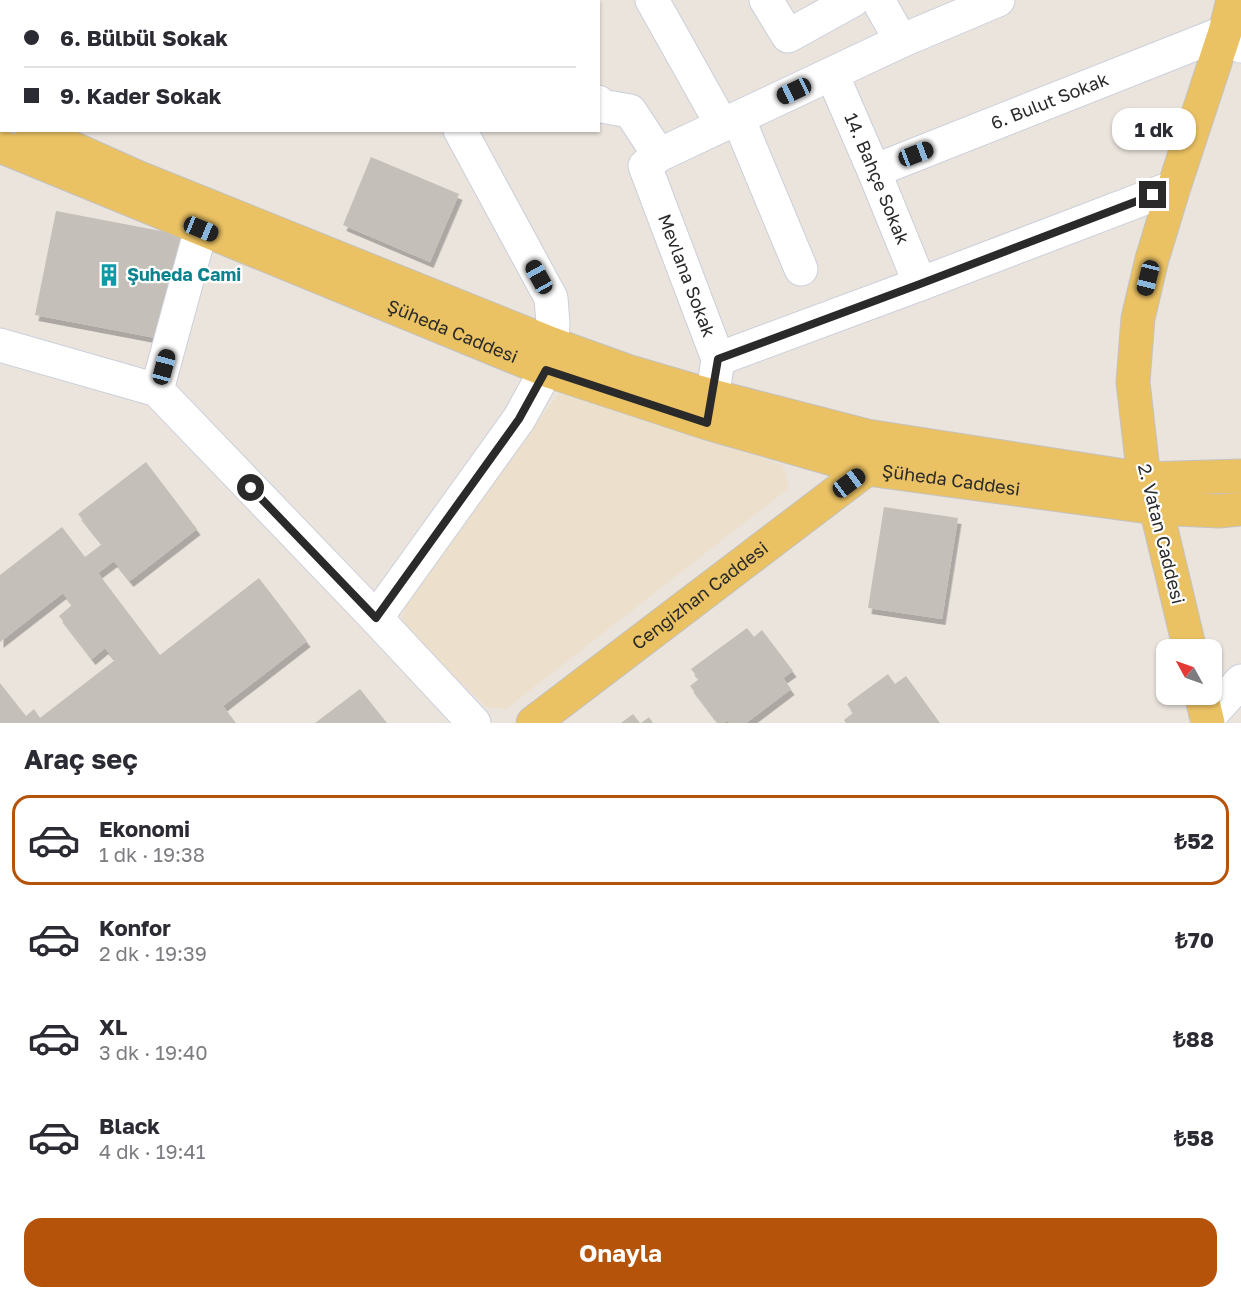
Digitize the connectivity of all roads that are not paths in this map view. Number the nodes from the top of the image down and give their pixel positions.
1 (652, 0) edge
2 (766, 0) edge
3 (853, 0) edge
4 (878, 0) edge
5 (998, 0) edge
6 (1233, 0) edge
7 (1233, 39) edge
8 (901, 41) junction
9 (832, 74) junction
10 (600, 105) edge
11 (730, 122) junction
12 (36, 132) edge
13 (461, 132) edge
14 (0, 146) edge
15 (652, 161) junction
16 (874, 171) junction
17 (1174, 187) junction
18 (201, 229) junction
19 (801, 269) dead end
20 (920, 284) junction
21 (0, 345) edge
22 (549, 357) junction
23 (718, 359) junction
24 (157, 390) junction
25 (710, 410) junction
26 (867, 469) junction
27 (1241, 476) edge
28 (1150, 494) junction
29 (1241, 509) edge
30 (376, 618) junction
31 (1187, 639) edge
32 (1241, 681) edge
33 (1205, 712) edge
34 (474, 723) edge
35 (533, 723) edge

1 - 11 street
2 - 3 street
4 - 8 street
5 - 8 street
6 - 7 main road, 2. Vatan Caddesi
7 - 16 street, 6. Bulut Sokak
7 - 17 main road, 2. Vatan Caddesi
8 - 9 street
9 - 11 street
9 - 16 street, 14. Bahçe Sokak
10 - 15 street, Mevlana Sokak
11 - 15 street
11 - 19 street
12 - 22 main road, Şüheda Caddesi
13 - 22 street
14 - 18 main road, Şüheda Caddesi
15 - 23 street, Mevlana Sokak
16 - 20 street, 14. Bahçe Sokak
17 - 20 street
17 - 28 main road, 2. Vatan Caddesi
18 - 22 main road, Şüheda Caddesi
18 - 24 street
20 - 23 street
21 - 24 street
22 - 25 main road, Şüheda Caddesi
22 - 30 street
23 - 25 street, Mevlana Sokak
24 - 30 street
25 - 26 main road, Şüheda Caddesi
25 - 28 main road, Şüheda Caddesi
26 - 28 main road, Şüheda Caddesi
26 - 35 main road, Cengizhan Caddesi
27 - 28 main road, Şüheda Caddesi
28 - 29 main road, Şüheda Caddesi
28 - 31 main road, 2. Vatan Caddesi
30 - 34 street
32 - 33 street

